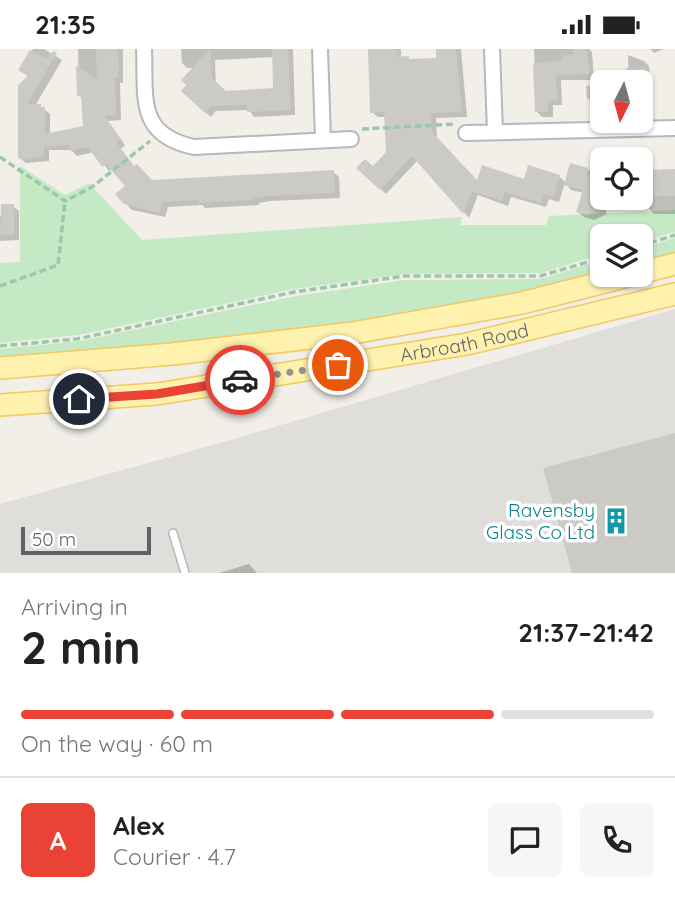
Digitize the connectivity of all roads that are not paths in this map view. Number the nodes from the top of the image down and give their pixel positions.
1 (144, 49) edge
2 (320, 49) edge
3 (492, 49) edge
4 (675, 128) edge
5 (495, 132) junction
6 (466, 133) road end
7 (351, 138) road end
8 (323, 140) junction
9 (675, 264) edge
10 (653, 269) edge
11 (590, 286) edge
12 (675, 294) edge
13 (0, 367) edge
14 (0, 405) edge
15 (173, 533) dead end
16 (185, 573) edge

1 - 8 street
2 - 8 street
3 - 5 street
4 - 5 street
5 - 6 street
7 - 8 street
9 - 10 main road
11 - 13 main road, Arbroath Road
12 - 14 main road, Arbroath Road
15 - 16 lane

